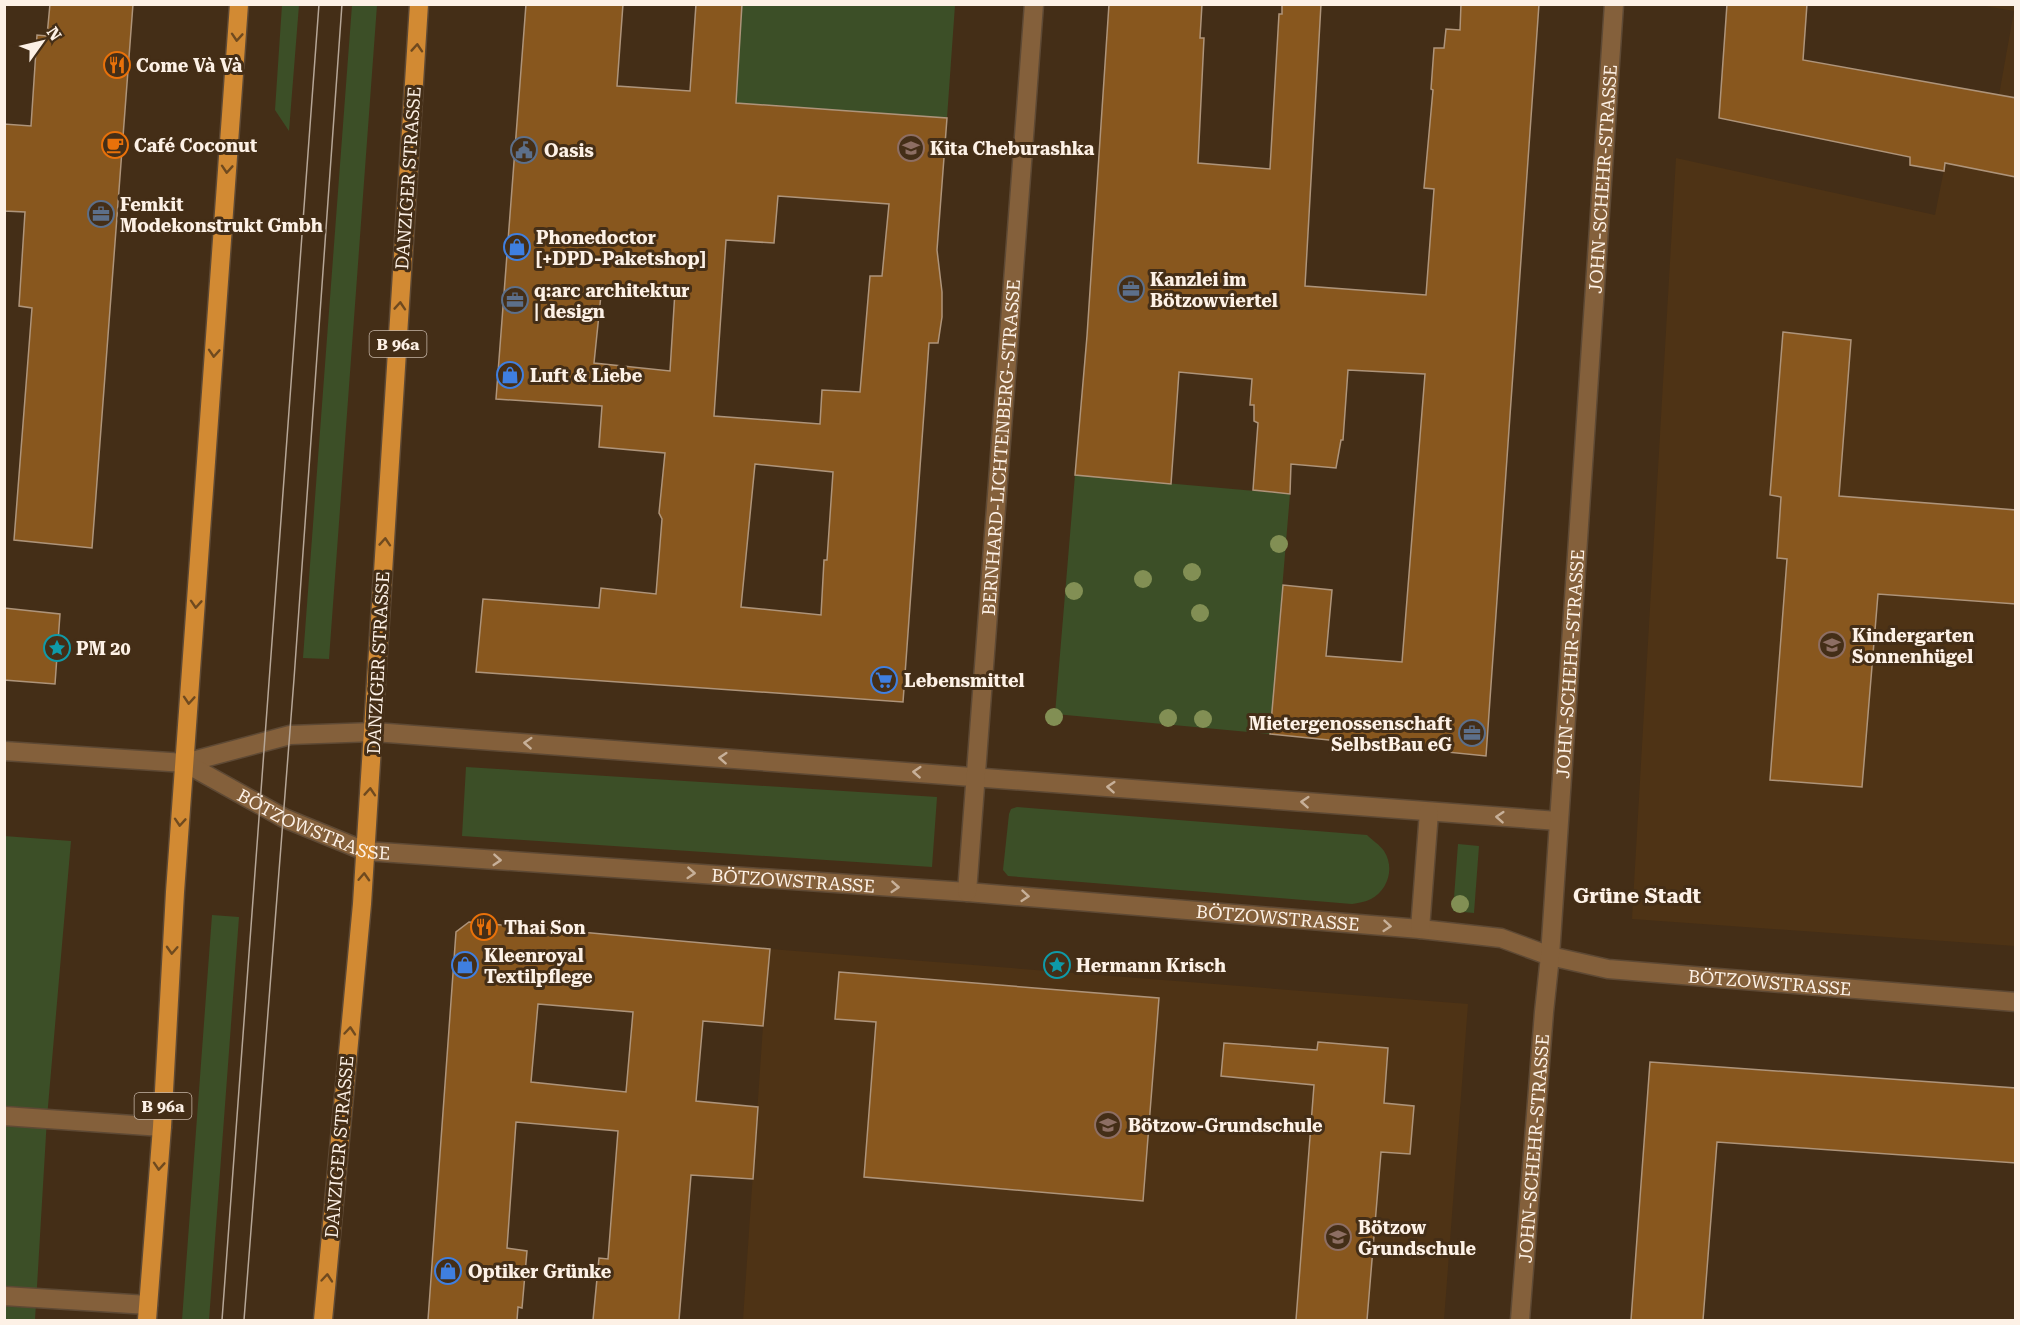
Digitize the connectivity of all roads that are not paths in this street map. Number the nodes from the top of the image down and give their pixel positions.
1 (239, 4) edge
2 (419, 4) edge
3 (1034, 4) edge
4 (1614, 4) edge
5 (374, 732) junction
6 (4, 751) edge
7 (185, 763) junction
8 (975, 777) junction
9 (1429, 812) junction
10 (1558, 821) junction
11 (365, 851) junction
12 (967, 892) junction
13 (1420, 929) junction
14 (1550, 956) junction
15 (2016, 1002) edge
16 (4, 1116) edge
17 (162, 1126) junction
18 (4, 1296) edge
19 (148, 1313) edge
20 (323, 1320) edge
21 (1520, 1320) edge

1 -> 7 main road, B 96a
5 -> 2 main road, DANZIGER STRASSE / B 96a
3 - 8 street, BERNHARD-LICHTENBERG-STRASSE
4 - 10 street, JOHN-SCHEHR-STRASSE
5 - 7 street, BÖTZOWSTRASSE
8 -> 5 street, BÖTZOWSTRASSE
11 -> 5 main road, DANZIGER STRASSE / B 96a
6 - 7 street, BÖTZOWSTRASSE
7 - 11 street, BÖTZOWSTRASSE
7 -> 17 main road, B 96a
9 -> 8 street, BÖTZOWSTRASSE
8 - 12 street, BERNHARD-LICHTENBERG-STRASSE
10 -> 9 street, BÖTZOWSTRASSE
9 - 13 street
10 - 14 street, JOHN-SCHEHR-STRASSE
11 -> 12 street, BÖTZOWSTRASSE
20 -> 11 main road, DANZIGER STRASSE / B 96a
12 -> 13 street, BÖTZOWSTRASSE
13 - 14 street, BÖTZOWSTRASSE
14 - 15 street, BÖTZOWSTRASSE
14 - 21 street, JOHN-SCHEHR-STRASSE
16 - 17 street
17 -> 19 main road, B 96a
18 - 19 street

